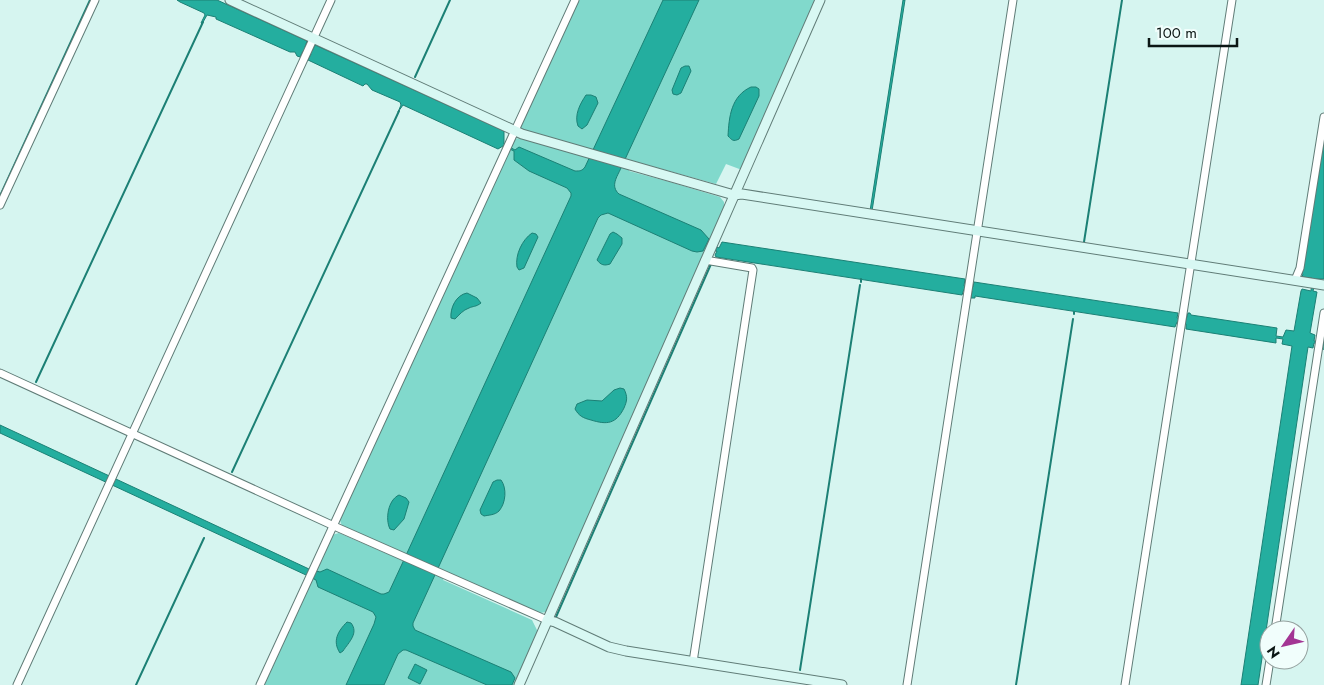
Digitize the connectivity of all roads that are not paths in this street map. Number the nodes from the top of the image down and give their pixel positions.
1 (95, 0) edge
2 (230, 0) edge
3 (331, 0) edge
4 (575, 0) edge
5 (820, 0) edge
6 (1013, 0) edge
7 (1232, 0) edge
8 (314, 38) junction
9 (1324, 117) edge
10 (514, 131) junction
11 (734, 195) junction
12 (0, 205) edge
13 (978, 231) junction
14 (706, 260) junction
15 (1190, 264) junction
16 (1295, 280) junction
17 (1321, 284) edge
18 (1324, 313) edge
19 (0, 372) edge
20 (132, 433) junction
21 (334, 526) junction
22 (547, 620) junction
23 (1277, 620) edge
24 (693, 662) junction
25 (1268, 670) edge
26 (16, 685) edge
27 (260, 685) edge
28 (519, 685) edge
29 (842, 685) edge
30 (907, 685) edge
31 (1125, 685) edge
32 (1266, 685) edge

1 - 12 street
2 - 8 street
3 - 8 street
4 - 10 street
5 - 11 street
6 - 13 street
7 - 15 street
8 - 10 street
8 - 20 street
9 - 16 street
10 - 11 street
10 - 21 street
11 - 13 street
11 - 14 street
13 - 15 street
13 - 30 street
14 - 22 street
14 - 24 street
15 - 16 street
15 - 31 street
16 - 17 street
18 - 23 street
19 - 20 street
20 - 21 street
20 - 26 street
21 - 22 street
21 - 27 street
22 - 24 street
22 - 28 street
24 - 29 street
25 - 32 street

